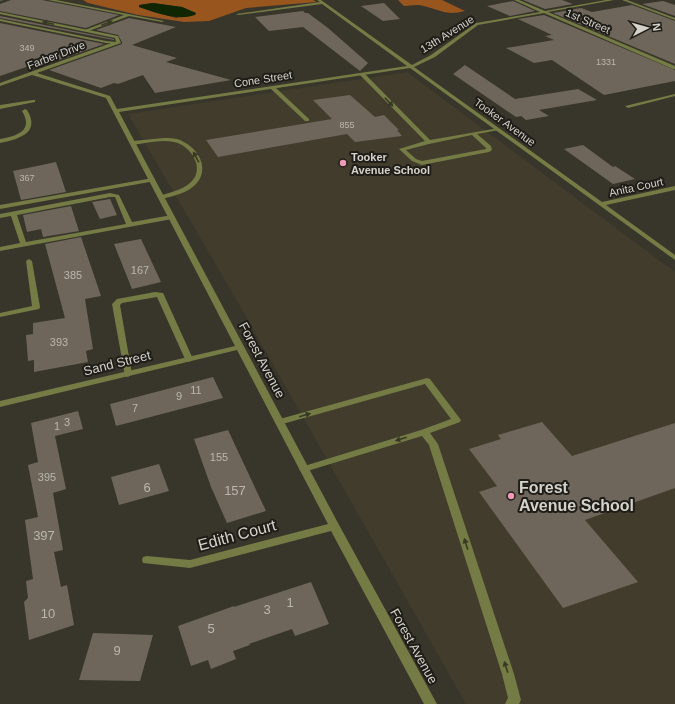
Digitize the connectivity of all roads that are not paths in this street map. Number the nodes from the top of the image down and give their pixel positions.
1 (50, 0) edge
2 (516, 0) edge
3 (612, 0) edge
4 (624, 0) edge
5 (321, 2) edge
6 (544, 12) junction
7 (0, 13) edge
8 (238, 14) dead end
9 (129, 15) junction
10 (675, 19) edge
11 (0, 20) edge
12 (162, 21) dead end
13 (86, 31) junction
14 (118, 42) junction
15 (411, 67) junction
16 (675, 68) edge
17 (34, 74) junction
18 (362, 74) junction
19 (0, 85) edge
20 (273, 88) junction
21 (675, 95) edge
22 (33, 101) dead end
23 (628, 106) dead end
24 (0, 108) edge
25 (25, 111) dead end
26 (117, 111) junction
27 (307, 120) dead end
28 (498, 129) junction
29 (473, 134) junction
30 (0, 141) edge
31 (429, 142) junction
32 (134, 143) junction
33 (153, 180) junction
34 (675, 188) edge
35 (162, 197) junction
36 (601, 204) junction
37 (0, 207) edge
38 (13, 213) junction
39 (0, 216) edge
40 (172, 217) junction
41 (130, 225) junction
42 (24, 245) junction
43 (0, 249) edge
44 (675, 258) edge
45 (29, 261) dead end
46 (0, 315) edge
47 (240, 347) junction
48 (188, 359) junction
49 (128, 374) junction
50 (0, 404) edge
51 (279, 422) junction
52 (424, 432) junction
53 (304, 469) junction
54 (334, 526) junction
55 (147, 560) dead end
56 (431, 704) edge
57 (511, 704) edge

1 - 9 street
2 - 6 street, 1st Street
3 - 6 street, 13th Avenue
4 - 10 street
5 - 8 street
5 - 15 street, Tooker Avenue
6 - 15 street, 13th Avenue
6 - 16 street, 1st Street
13 -> 7 street, Farber Drive
9 - 12 street
13 -> 9 street
11 - 14 street, Farber Drive
13 - 14 street, Farber Drive
14 - 17 street, Farber Drive
15 - 18 street, Cone Street
15 - 28 street, Tooker Avenue
17 - 19 street, Farber Drive
17 - 26 street, Forest Avenue
18 - 20 street, Cone Street
18 -> 31 street
20 - 26 street, Cone Street
20 - 27 street
21 - 23 street
22 - 24 street
25 - 30 street
26 - 32 street, Forest Avenue
28 - 29 street
28 - 36 street, Tooker Avenue
29 - 31 street
29 - 31 street
32 - 33 street, Forest Avenue
35 -> 32 street
33 - 35 street, Forest Avenue
33 - 37 street
34 - 36 street, Anita Court
35 - 40 street, Forest Avenue
36 - 44 street, Tooker Avenue
38 - 39 street
38 - 41 street
38 - 42 street
40 - 41 street
40 - 47 street, Forest Avenue
41 - 42 street
42 - 43 street
45 - 46 street
47 - 48 street, Sand Street
47 - 51 street, Forest Avenue
48 - 49 street, Sand Street
48 - 49 street
49 - 50 street, Sand Street
51 -> 52 street
51 - 53 street, Forest Avenue
52 -> 53 street
57 -> 52 street
53 - 54 street, Forest Avenue
54 - 55 street, Edith Court
54 - 56 street, Forest Avenue

